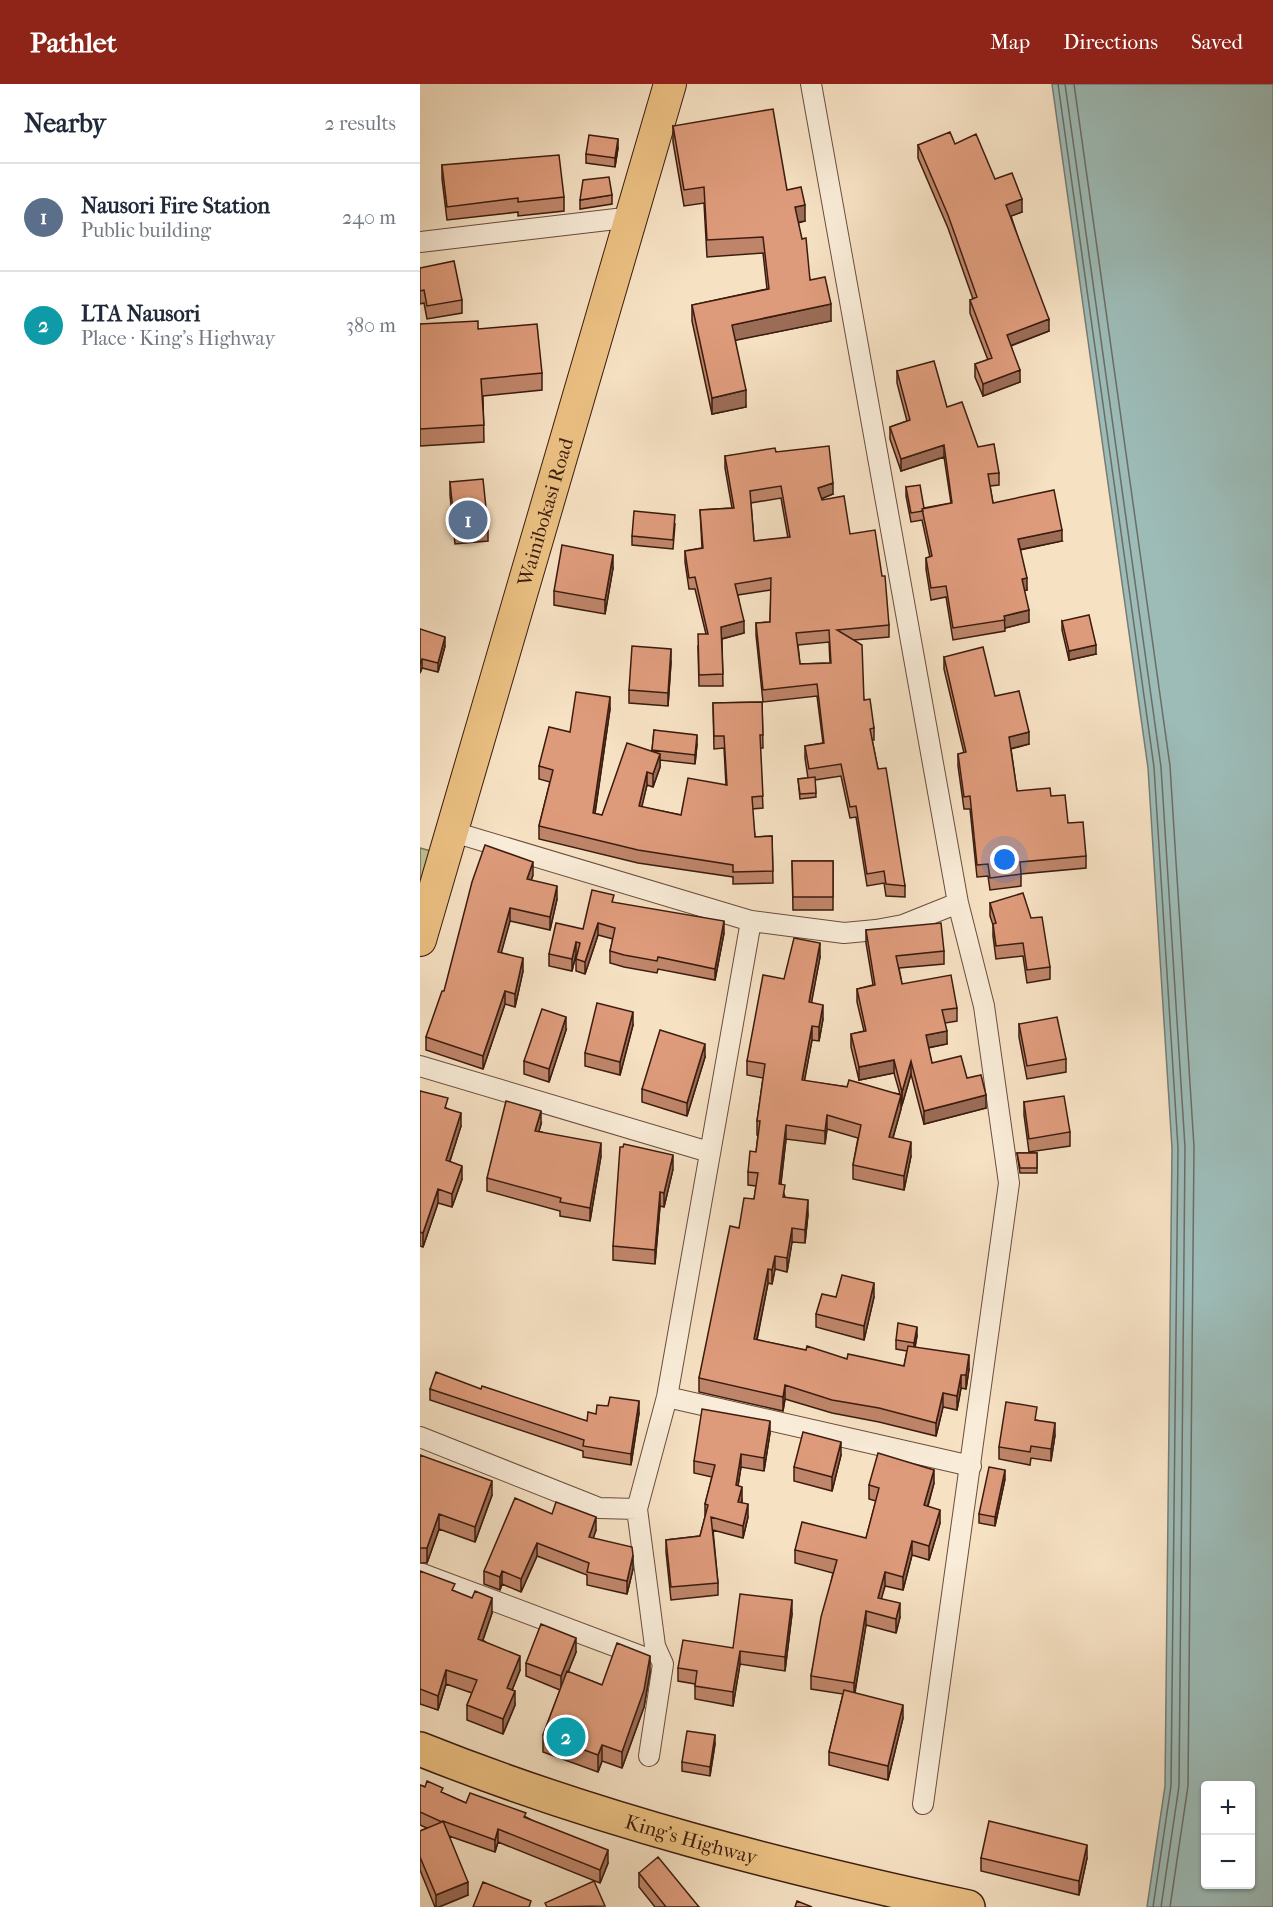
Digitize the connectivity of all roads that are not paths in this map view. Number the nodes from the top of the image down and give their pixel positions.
1 (670, 84) edge
2 (811, 84) edge
3 (633, 217) junction
4 (420, 242) edge
5 (450, 831) junction
6 (958, 903) junction
7 (751, 921) junction
8 (420, 940) edge
9 (420, 1065) edge
10 (709, 1152) junction
11 (667, 1397) junction
12 (420, 1437) edge
13 (971, 1466) junction
14 (637, 1509) junction
15 (420, 1573) edge
16 (663, 1664) junction
17 (420, 1749) edge
18 (649, 1756) dead end
19 (420, 1770) edge
20 (923, 1804) dead end
21 (877, 1907) edge
22 (968, 1907) edge

1 - 3 main road, Wainibokasi Road
2 - 6 street
3 - 4 street
3 - 5 main road, Wainibokasi Road
5 - 7 street
5 - 8 main road, Wainibokasi Road
6 - 7 street
6 - 13 street
7 - 10 street
9 - 10 street
10 - 11 street
11 - 13 street
11 - 14 street
12 - 14 street
13 - 20 street
14 - 16 street
15 - 16 street
16 - 18 street
17 - 22 highway, King's Highway
19 - 21 highway, King's Highway

